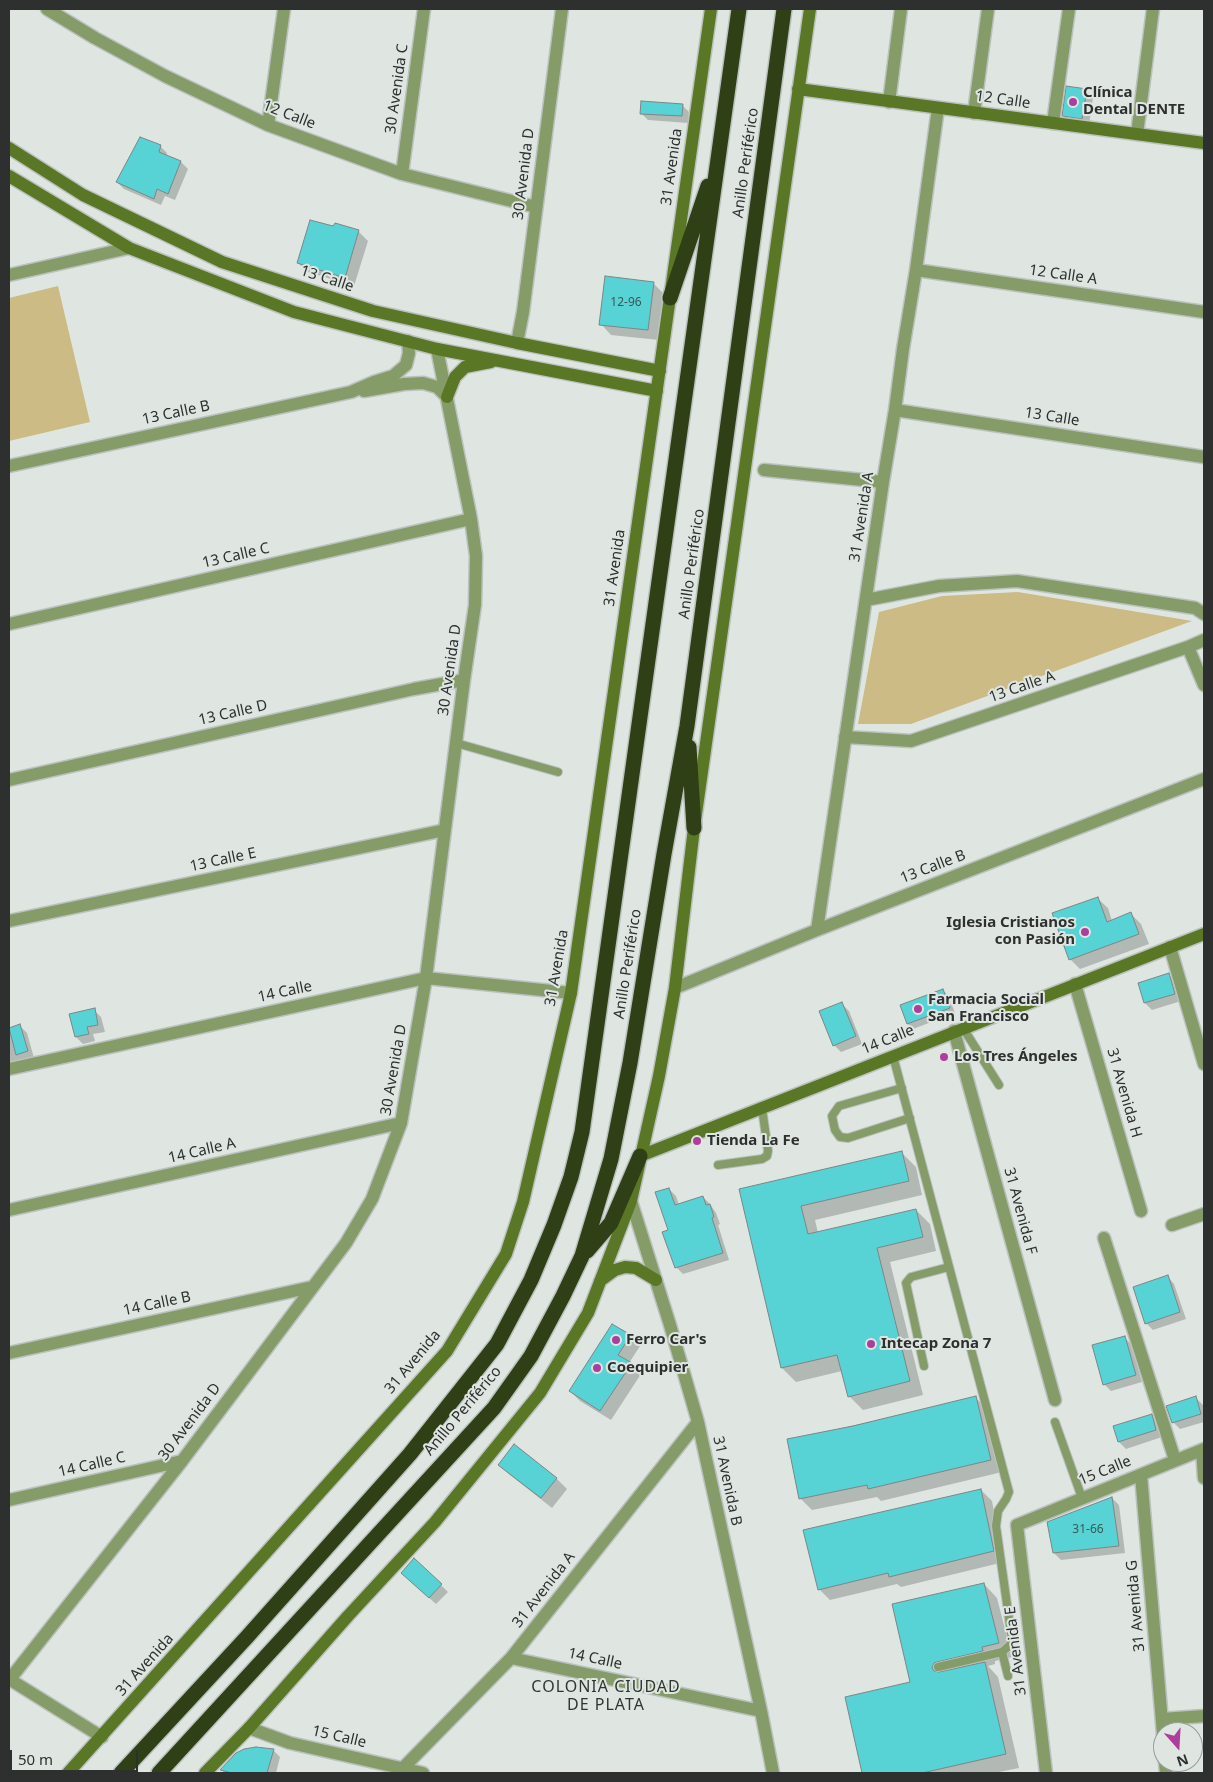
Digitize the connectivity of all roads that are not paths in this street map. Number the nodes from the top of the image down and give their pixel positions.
1 (47, 9) edge
2 (284, 9) edge
3 (424, 9) edge
4 (562, 9) edge
5 (711, 9) edge
6 (739, 9) edge
7 (784, 9) edge
8 (810, 9) edge
9 (901, 9) edge
10 (988, 9) edge
11 (1069, 9) edge
12 (1153, 9) edge
13 (798, 89) junction
14 (889, 102) junction
15 (938, 108) junction
16 (974, 113) junction
17 (1052, 123) junction
18 (268, 125) junction
19 (1137, 134) junction
20 (1204, 143) edge
21 (9, 148) edge
22 (719, 152) junction
23 (402, 174) junction
24 (9, 176) edge
25 (536, 207) junction
26 (129, 248) junction
27 (916, 270) junction
28 (9, 275) edge
29 (670, 298) junction
30 (1204, 312) edge
31 (408, 341) junction
32 (517, 344) junction
33 (437, 349) junction
34 (498, 360) junction
35 (660, 371) junction
36 (657, 391) junction
37 (351, 392) junction
38 (447, 397) junction
39 (895, 410) junction
40 (1204, 457) edge
41 (9, 466) edge
42 (764, 470) dead end
43 (883, 482) junction
44 (471, 519) junction
45 (866, 600) junction
46 (1204, 614) edge
47 (9, 624) edge
48 (1204, 640) edge
49 (1188, 647) junction
50 (464, 680) junction
51 (1204, 685) edge
52 (687, 726) junction
53 (845, 737) junction
54 (456, 743) junction
55 (558, 772) dead end
56 (1204, 779) edge
57 (9, 780) edge
58 (694, 828) junction
59 (445, 830) junction
60 (9, 922) edge
61 (817, 930) junction
62 (1204, 934) edge
63 (1170, 947) junction
64 (426, 978) junction
65 (1075, 984) junction
66 (675, 988) junction
67 (570, 993) junction
68 (958, 1030) junction
69 (893, 1056) junction
70 (1204, 1064) edge
71 (9, 1069) edge
72 (999, 1085) dead end
73 (902, 1088) junction
74 (762, 1108) junction
75 (910, 1118) junction
76 (401, 1123) junction
77 (640, 1156) junction
78 (718, 1165) dead end
79 (631, 1202) junction
80 (9, 1210) edge
81 (1141, 1211) dead end
82 (1204, 1214) edge
83 (1172, 1225) dead end
84 (1104, 1238) dead end
85 (582, 1256) junction
86 (949, 1267) junction
87 (656, 1280) junction
88 (600, 1281) junction
89 (312, 1287) junction
90 (9, 1353) edge
91 (924, 1366) dead end
92 (1055, 1400) dead end
93 (698, 1422) junction
94 (1055, 1422) dead end
95 (1203, 1449) edge
96 (1175, 1460) junction
97 (182, 1461) junction
98 (1141, 1474) junction
99 (1204, 1478) edge
100 (1082, 1498) junction
101 (9, 1500) edge
102 (1017, 1524) joint
103 (1002, 1652) junction
104 (511, 1658) junction
105 (938, 1667) dead end
106 (1008, 1676) dead end
107 (10, 1679) edge
108 (761, 1711) junction
109 (1204, 1716) edge
110 (1162, 1719) junction
111 (1162, 1722) edge
112 (249, 1728) junction
113 (102, 1736) junction
114 (403, 1768) junction
115 (68, 1773) edge
116 (121, 1773) edge
117 (159, 1773) edge
118 (205, 1773) edge
119 (423, 1773) edge
120 (773, 1773) edge
121 (1046, 1773) edge

1 - 18 street, 12 Calle
2 - 18 street
3 - 23 street, 30 Avenida C
4 - 25 street, 30 Avenida D
5 - 29 street, 31 Avenida
6 - 22 highway, Anillo Periférico
7 - 52 highway, Anillo Periférico
8 - 13 street
9 - 14 street
10 - 16 street
11 - 17 street
12 - 19 street
13 - 14 street, 12 Calle
13 - 58 street
14 - 15 street, 12 Calle
15 - 16 street, 12 Calle
15 - 27 street, 31 Avenida A
16 - 17 street, 12 Calle
17 - 19 street, 12 Calle
18 - 23 street, 12 Calle
19 - 20 street, 12 Calle
21 - 32 street, 13 Calle
22 - 29 highway
22 - 116 highway, Anillo Periférico
23 - 25 street, 12 Calle
24 - 26 street
25 - 32 street, 30 Avenida D
26 - 28 street
26 - 31 street
27 - 30 street, 12 Calle A
27 - 39 street, 31 Avenida A
29 - 35 street, 31 Avenida
31 - 33 street
31 - 37 street, 13 Calle B
32 - 35 street, 13 Calle
33 - 34 street
33 - 38 street, 30 Avenida D
34 - 36 street
34 - 38 street
35 - 36 street, 31 Avenida
36 - 67 street, 31 Avenida
37 - 38 street, 13 Calle B
37 - 41 street, 13 Calle B
38 - 44 street, 30 Avenida D
39 - 40 street, 13 Calle
39 - 43 street, 31 Avenida A
42 - 43 street
43 - 45 street, 31 Avenida A
44 - 47 street, 13 Calle C
44 - 50 street, 30 Avenida D
45 - 46 street
45 - 53 street, 31 Avenida A
48 - 49 street, 13 Calle A
49 - 51 street
49 - 53 street, 13 Calle A
50 - 54 street, 30 Avenida D
50 - 57 street, 13 Calle D
52 - 58 highway
52 - 85 highway, Anillo Periférico
53 - 61 street, 31 Avenida A
54 - 55 lane
54 - 59 street, 30 Avenida D
56 - 61 street, 13 Calle B
58 - 66 street
59 - 60 street, 13 Calle E
59 - 64 street, 30 Avenida D
61 - 66 street, 13 Calle B
62 - 63 street, 14 Calle
63 - 65 street, 14 Calle
63 - 70 street
64 - 67 street, 14 Calle
64 - 71 street, 14 Calle
64 - 76 street, 30 Avenida D
65 - 68 street, 14 Calle
65 - 81 street, 31 Avenida H
66 - 77 street
67 - 113 street, 31 Avenida
68 - 69 street, 14 Calle
68 - 72 lane
68 - 92 street, 31 Avenida F
69 - 73 lane
69 - 74 street, 14 Calle
73 - 75 lane
73 - 75 lane
74 - 77 street, 14 Calle
74 - 78 lane
75 - 86 lane
76 - 80 street, 14 Calle A
76 - 89 street, 30 Avenida D
77 - 79 street
77 - 85 highway
79 - 87 street, 31 Avenida B
79 - 88 street
82 - 83 street
84 - 96 street
85 - 117 highway, Anillo Periférico
86 - 91 lane
86 - 103 lane
87 - 88 street
87 - 93 street, 31 Avenida B
88 - 112 street
89 - 90 street, 14 Calle B
89 - 97 street, 30 Avenida D
93 - 104 street, 31 Avenida A
93 - 108 street, 31 Avenida B
94 - 100 lane
95 - 96 street, 15 Calle
95 - 99 street
96 - 98 street, 15 Calle
97 - 101 street, 14 Calle C
97 - 107 street, 30 Avenida D
98 - 100 street, 15 Calle
98 - 110 street, 31 Avenida G
100 - 102 street, 15 Calle
102 - 121 street, 31 Avenida E
103 - 105 lane
103 - 106 lane
104 - 108 street, 14 Calle
104 - 114 street, 31 Avenida A
107 - 113 street
108 - 120 street, 31 Avenida B
109 - 110 street
110 - 111 street, 31 Avenida G
112 - 114 street, 15 Calle
112 - 118 street
113 - 115 street, 31 Avenida
114 - 119 street, 15 Calle

